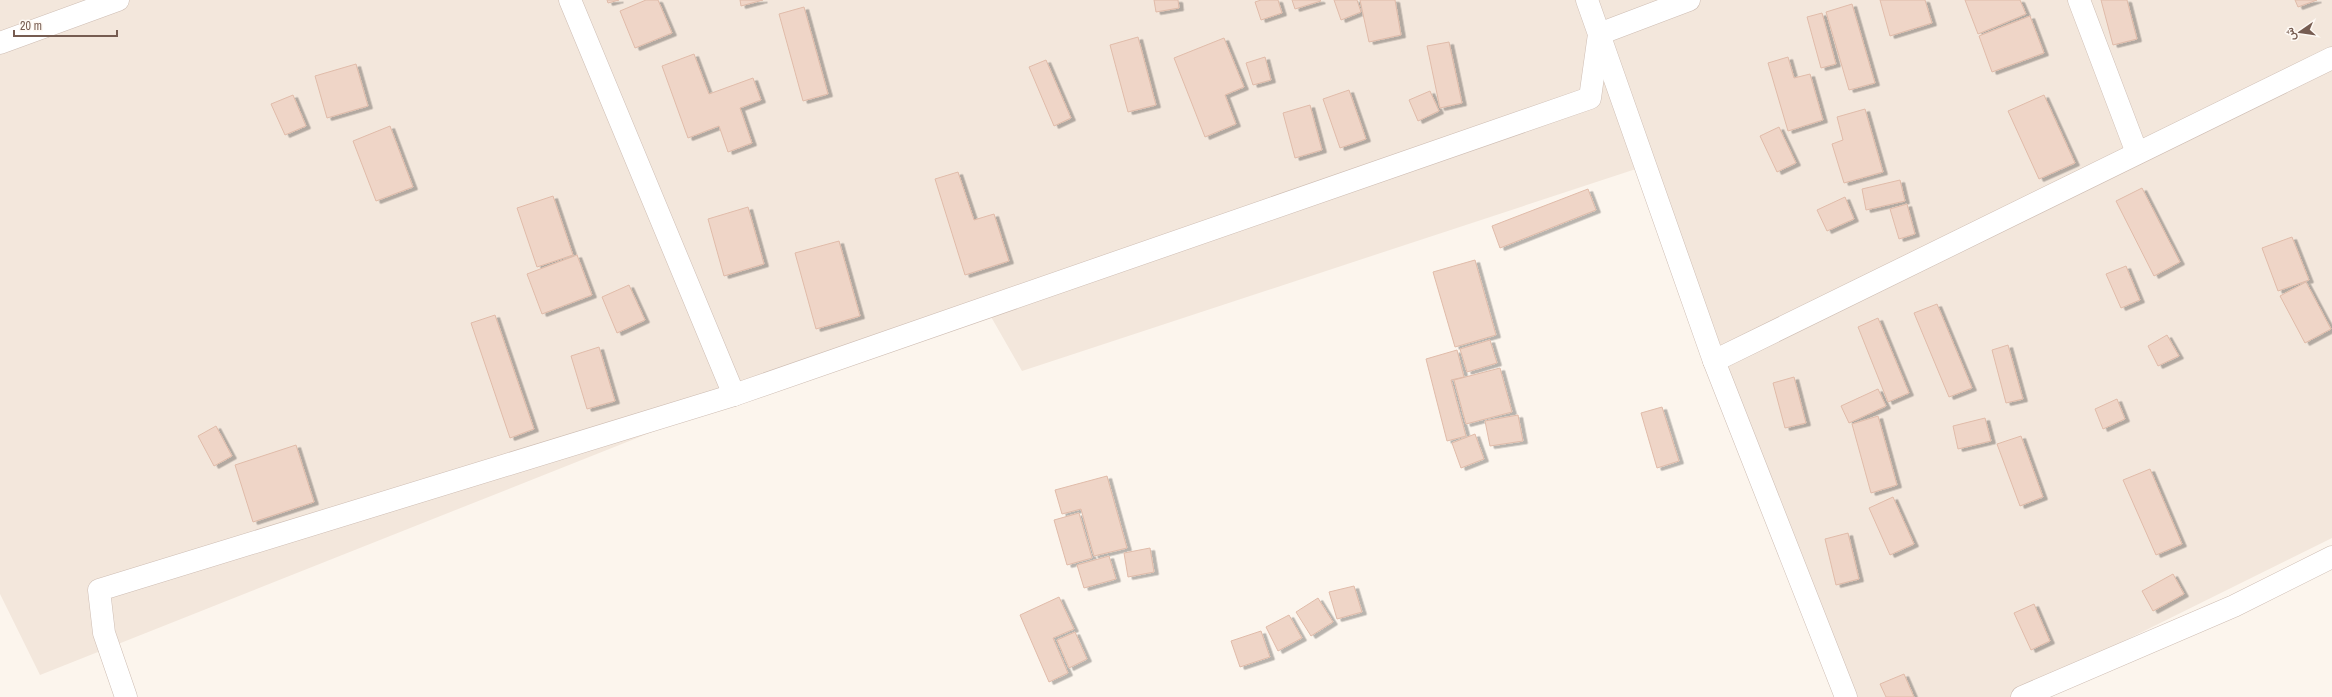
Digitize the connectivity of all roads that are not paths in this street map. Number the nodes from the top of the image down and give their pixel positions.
1 (118, 0) edge
2 (570, 0) edge
3 (1587, 0) edge
4 (1689, 0) edge
5 (2079, 0) edge
6 (1599, 34) junction
7 (0, 43) edge
8 (2332, 58) edge
9 (2137, 153) junction
10 (1714, 361) junction
11 (734, 396) junction
12 (2332, 558) edge
13 (126, 697) edge
14 (1846, 697) edge
15 (2022, 697) edge

1 - 7 street
2 - 11 street
3 - 6 street
4 - 6 street
5 - 9 street
6 - 10 street
6 - 11 street
8 - 9 street
9 - 10 street
10 - 14 street
11 - 13 street
12 - 15 street

